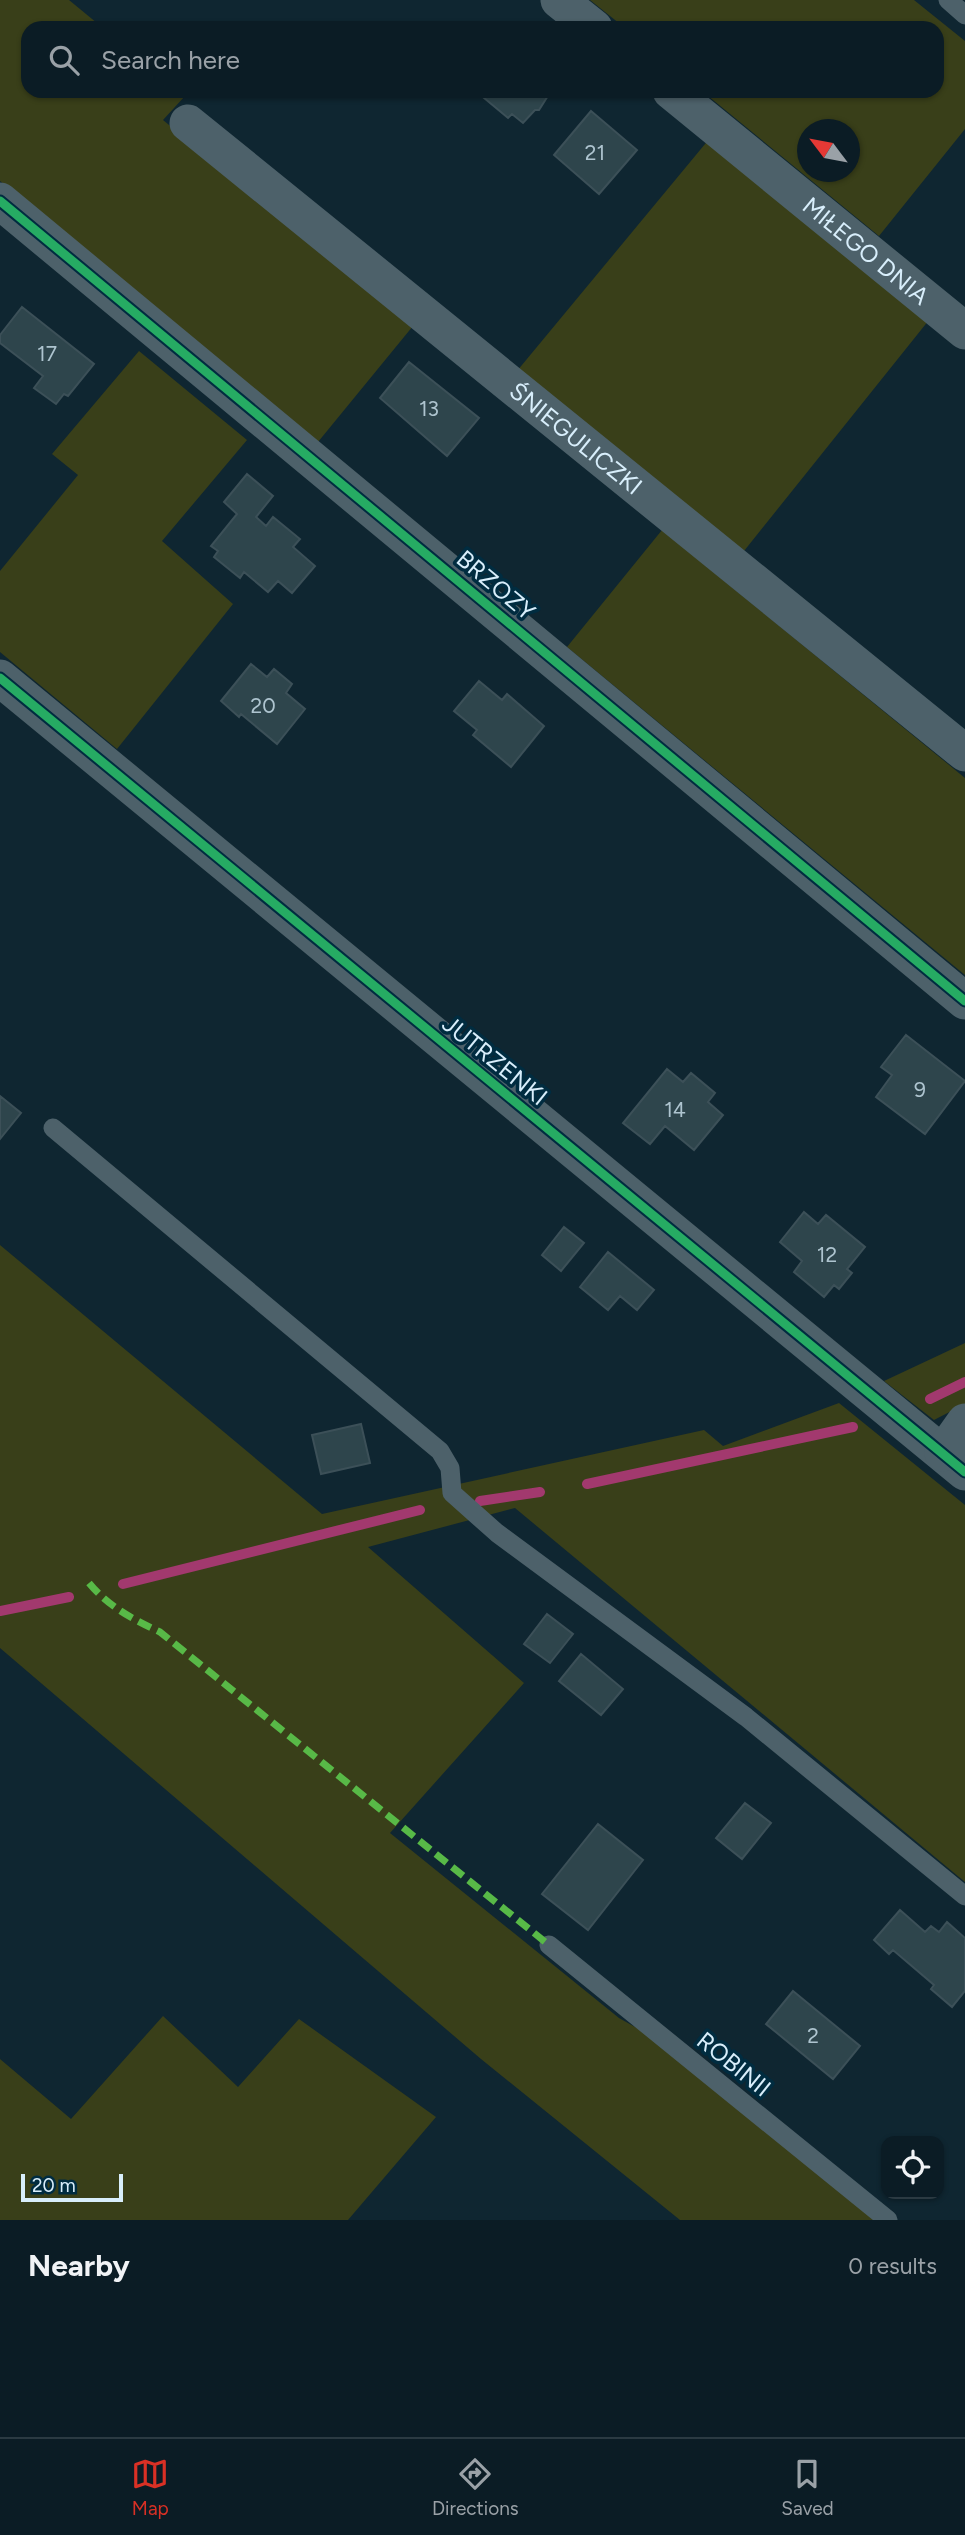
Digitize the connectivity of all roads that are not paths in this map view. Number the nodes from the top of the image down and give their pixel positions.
1 (559, 0) edge
2 (948, 0) edge
3 (965, 15) edge
4 (585, 21) edge
5 (680, 98) edge
6 (188, 123) dead end
7 (0, 201) edge
8 (965, 331) edge
9 (0, 678) edge
10 (965, 753) edge
11 (965, 1001) edge
12 (53, 1128) dead end
13 (965, 1422) edge
14 (954, 1462) edge
15 (965, 1896) edge
16 (550, 1945) dead end
17 (888, 2220) edge

1 - 4 street
2 - 3 lane
5 - 8 street, MIŁEGO DNIA
6 - 10 street, ŚNIEGULICZKI
7 - 11 street, BRZOZY
9 - 14 street, JUTRZENKI
12 - 15 lane
13 - 14 street
16 - 17 lane, ROBINII

